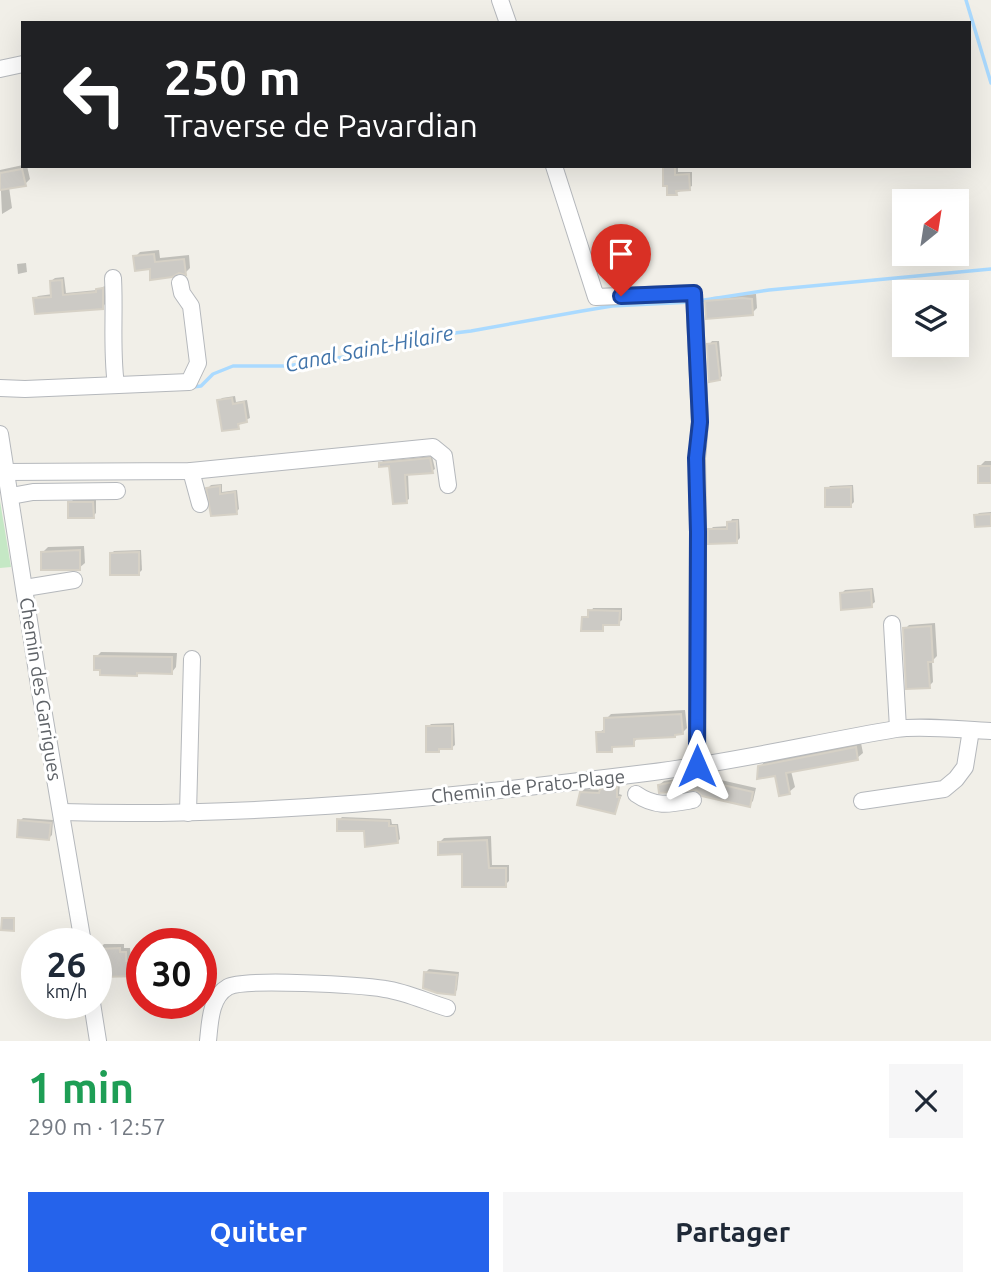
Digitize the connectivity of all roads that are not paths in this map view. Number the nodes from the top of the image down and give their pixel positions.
1 (500, 0) edge
2 (507, 21) edge
3 (21, 65) edge
4 (0, 69) edge
5 (555, 168) edge
6 (113, 278) dead end
7 (180, 283) dead end
8 (116, 385) junction
9 (0, 388) edge
10 (0, 434) edge
11 (5, 471) junction
12 (191, 471) junction
13 (448, 485) dead end
14 (117, 491) dead end
15 (10, 496) junction
16 (200, 504) dead end
17 (74, 580) dead end
18 (25, 588) junction
19 (892, 624) dead end
20 (192, 659) dead end
21 (898, 728) junction
22 (971, 730) junction
23 (991, 731) edge
24 (697, 766) junction
25 (636, 794) dead end
26 (693, 800) dead end
27 (862, 801) dead end
28 (62, 812) junction
29 (188, 813) junction
30 (81, 928) edge
31 (447, 1008) dead end
32 (95, 1019) edge
33 (98, 1041) edge
34 (208, 1041) edge

1 - 2 street
3 - 4 street
5 - 24 street
6 - 8 street
7 - 8 street
8 - 9 street
10 - 11 street, Chemin des Garrigues
11 - 12 street
11 - 15 street, Chemin des Garrigues
12 - 13 street
12 - 16 street
14 - 15 street
15 - 18 street, Chemin des Garrigues
17 - 18 street
18 - 28 street, Chemin des Garrigues
19 - 21 street
20 - 29 street
21 - 22 street, Chemin de Prato-Plage
21 - 24 street, Chemin de Prato-Plage
22 - 23 street, Chemin de Prato-Plage
22 - 27 street
24 - 29 street, Chemin de Prato-Plage
25 - 26 street
28 - 29 street, Chemin de Prato-Plage
28 - 30 street, Chemin des Garrigues
31 - 34 street
32 - 33 street

